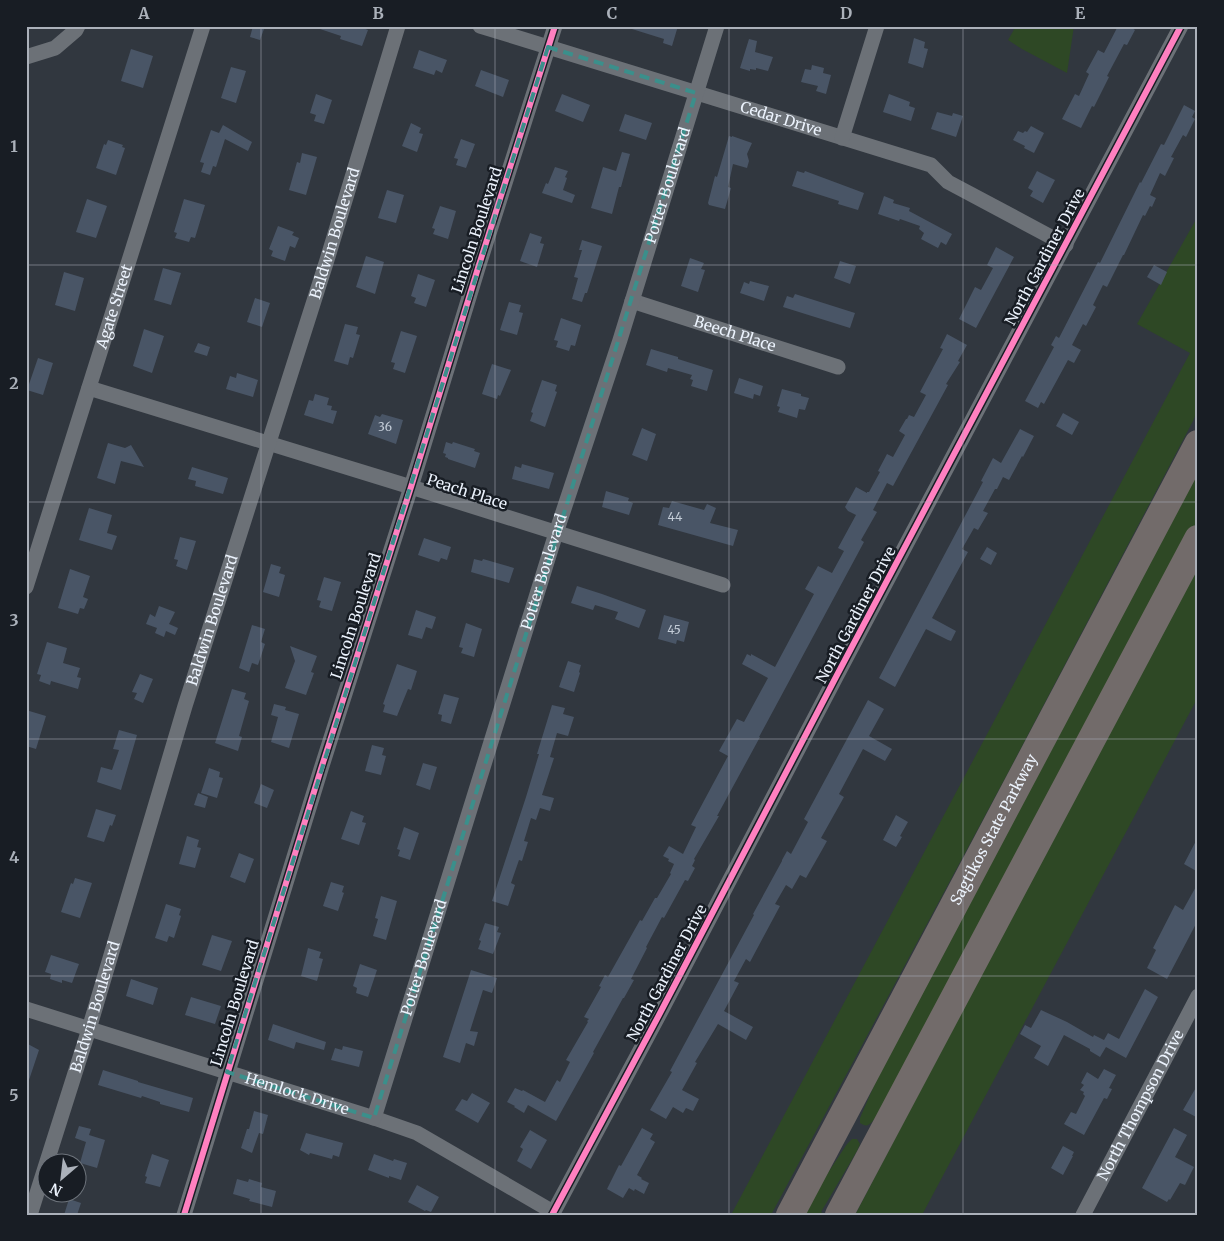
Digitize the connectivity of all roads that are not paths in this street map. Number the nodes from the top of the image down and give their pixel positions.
1 (78, 26) edge
2 (203, 26) edge
3 (398, 26) edge
4 (480, 26) edge
5 (554, 26) edge
6 (717, 26) edge
7 (877, 26) edge
8 (1181, 26) edge
9 (548, 47) junction
10 (26, 57) edge
11 (696, 93) junction
12 (842, 138) junction
13 (1066, 246) junction
14 (632, 301) junction
15 (838, 367) dead end
16 (89, 388) junction
17 (269, 444) junction
18 (1198, 444) edge
19 (411, 487) junction
20 (556, 533) junction
21 (1198, 539) edge
22 (723, 585) dead end
23 (26, 587) edge
24 (1197, 1000) edge
25 (26, 1009) edge
26 (89, 1029) junction
27 (227, 1072) junction
28 (374, 1118) junction
29 (552, 1213) edge
30 (30, 1215) edge
31 (184, 1215) edge
32 (790, 1215) edge
33 (840, 1215) edge
34 (1083, 1215) edge

1 - 10 street
2 - 16 street, Agate Street
3 - 17 street, Baldwin Boulevard
4 - 9 street, Cedar Drive
5 - 9 street, Lincoln Boulevard
6 - 11 street, Potter Boulevard
7 - 12 street
8 - 13 street, North Gardiner Drive
9 - 11 street, Cedar Drive
9 - 19 street, Lincoln Boulevard
11 - 12 street, Cedar Drive
11 - 14 street, Potter Boulevard
12 - 13 street, Cedar Drive
13 - 29 street, North Gardiner Drive
14 - 15 street, Beech Place
14 - 20 street, Potter Boulevard
16 - 17 street, Peach Place
16 - 23 street, Agate Street
17 - 19 street, Peach Place
17 - 26 street, Baldwin Boulevard
18 - 32 highway, Sagtikos State Parkway
19 - 20 street, Peach Place
19 - 27 street, Lincoln Boulevard
20 - 22 street, Peach Place
20 - 28 street, Potter Boulevard
21 - 33 highway
24 - 34 street, North Thompson Drive
25 - 26 street, Hemlock Drive
26 - 27 street, Hemlock Drive
26 - 30 street, Baldwin Boulevard
27 - 28 street, Hemlock Drive
27 - 31 street, Lincoln Boulevard
28 - 29 street, Hemlock Drive

